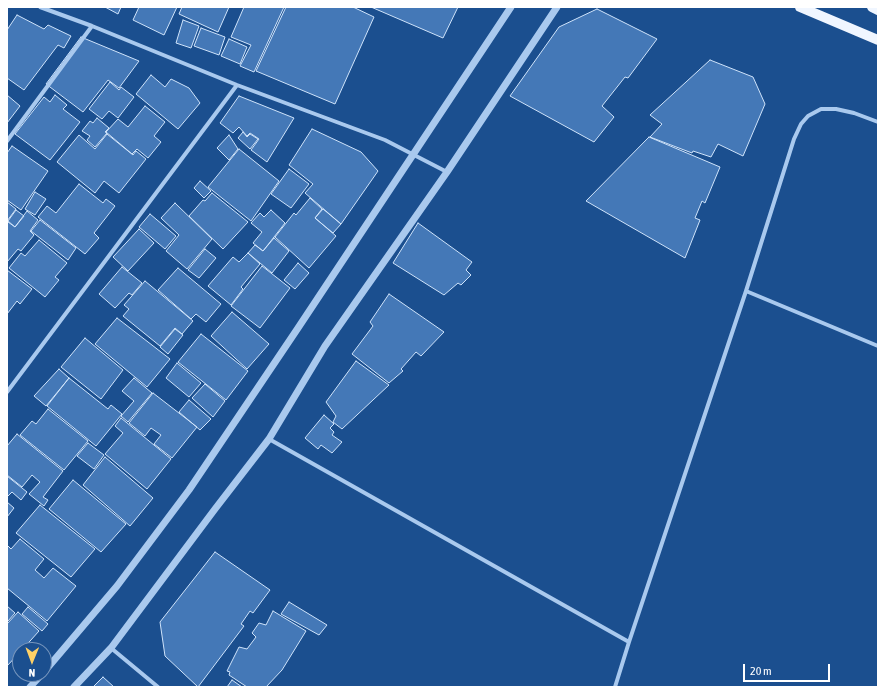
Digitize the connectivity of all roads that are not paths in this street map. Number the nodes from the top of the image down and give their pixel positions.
1 (40, 7) edge
2 (511, 7) edge
3 (556, 7) edge
4 (800, 7) edge
5 (872, 7) edge
6 (878, 10) edge
7 (92, 26) junction
8 (878, 40) edge
9 (237, 85) junction
10 (878, 122) edge
11 (7, 141) edge
12 (413, 155) junction
13 (447, 172) junction
14 (746, 292) junction
15 (878, 346) edge
16 (7, 392) edge
17 (269, 439) junction
18 (629, 642) junction
19 (112, 648) junction
20 (52, 662) edge
21 (74, 687) edge
22 (158, 687) edge
23 (615, 687) edge

1 - 7 street
2 - 12 street
3 - 13 street
4 - 8 main road
5 - 6 main road
7 - 9 street
7 - 11 street
9 - 12 street
9 - 16 street
10 - 14 street
12 - 13 street
12 - 20 street
13 - 17 street
14 - 15 street
14 - 18 street
17 - 18 street
17 - 19 street
18 - 23 street
19 - 21 street
19 - 22 street

